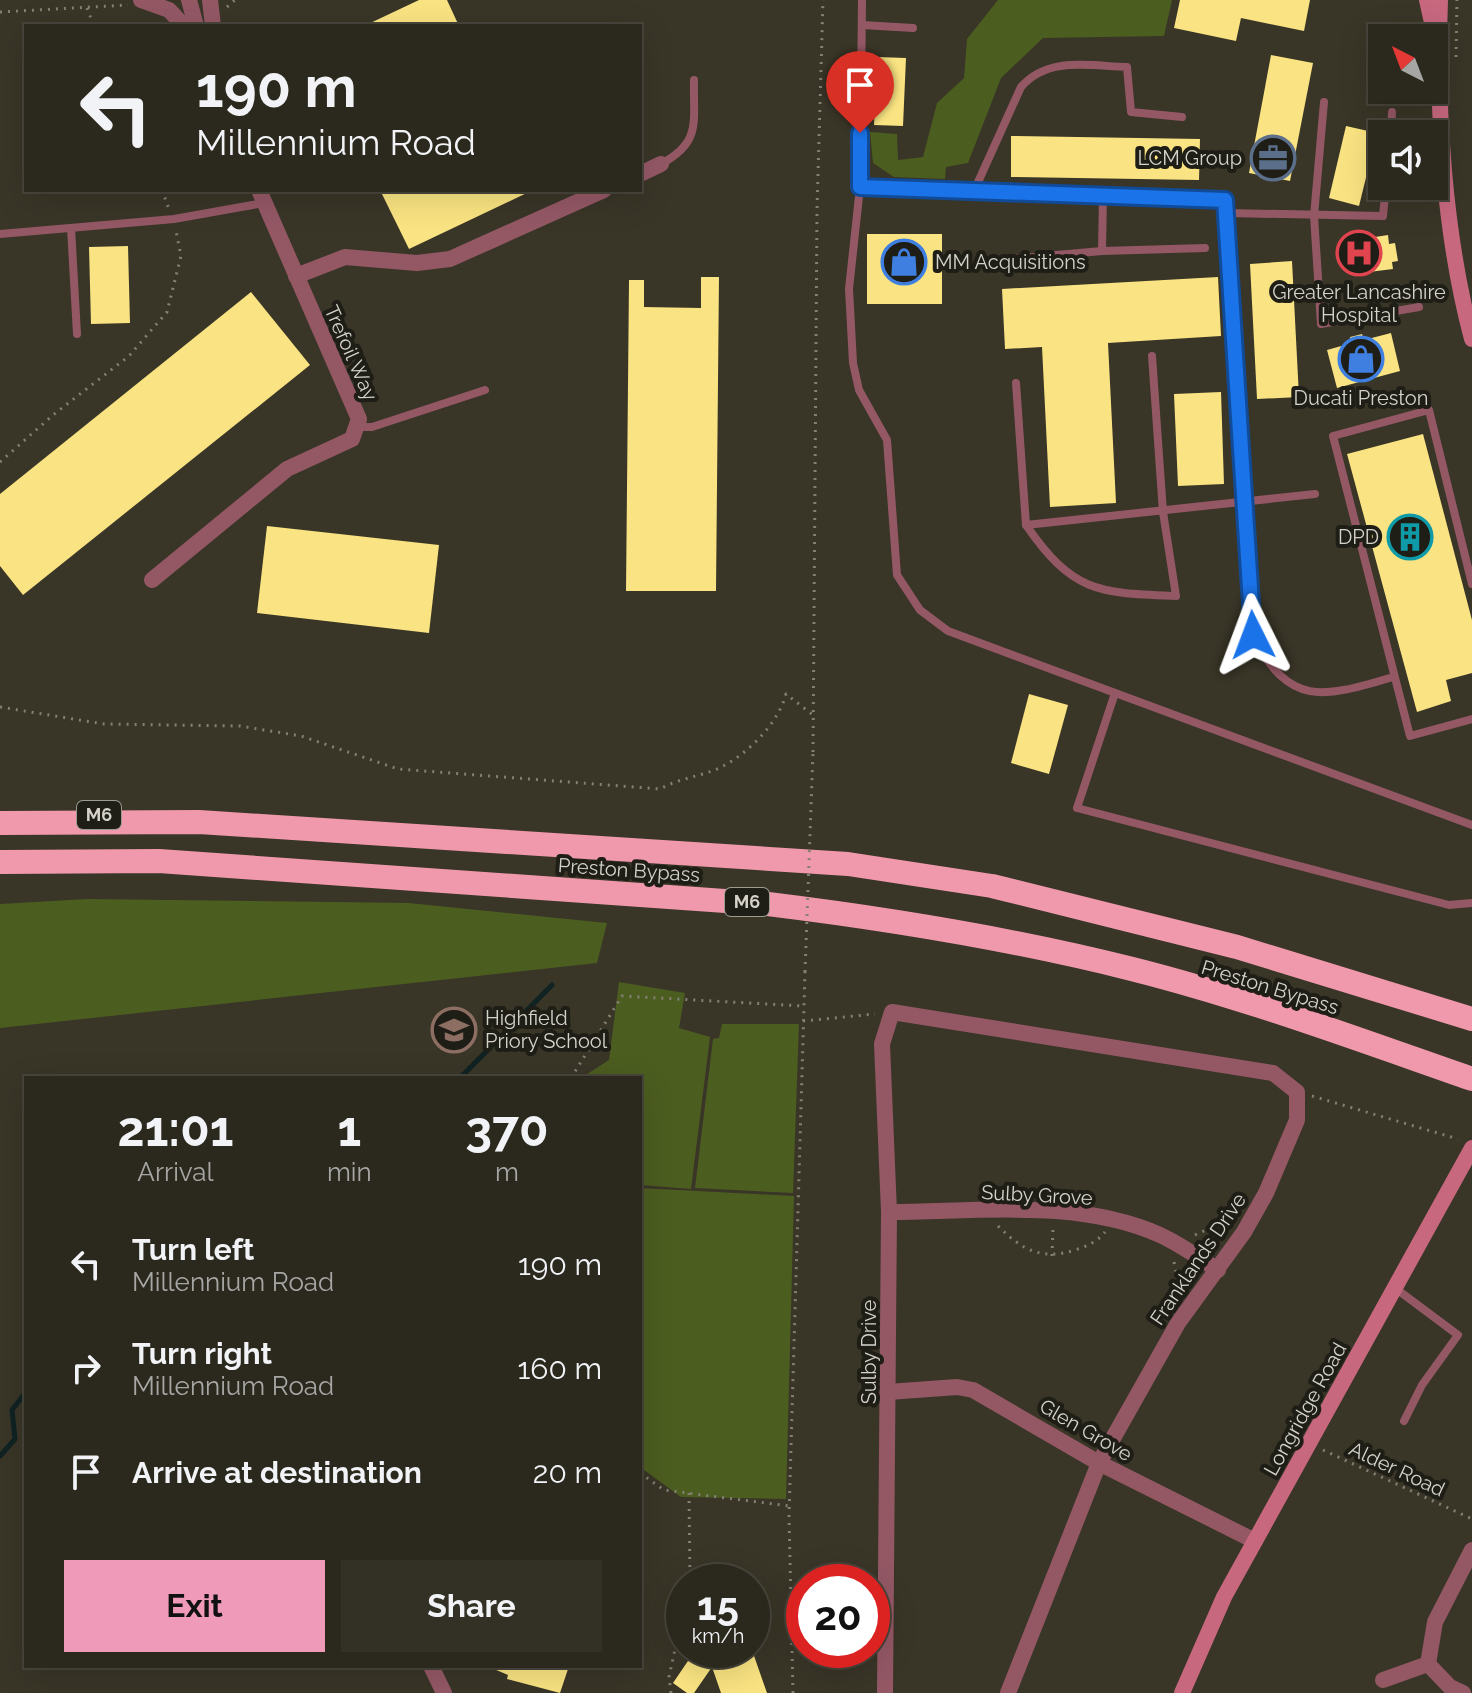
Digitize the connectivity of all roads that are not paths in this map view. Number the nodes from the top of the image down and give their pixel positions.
1 (189, 0) edge
2 (862, 0) edge
3 (1427, 0) edge
4 (1440, 0) edge
5 (140, 3) edge
6 (182, 24) edge
7 (195, 24) edge
8 (1432, 24) edge
9 (1439, 24) edge
10 (862, 25) junction
11 (913, 28) dead end
12 (694, 80) dead end
13 (1324, 102) dead end
14 (1442, 104) edge
15 (1392, 112) dead end
16 (1182, 117) dead end
17 (1392, 120) edge
18 (661, 164) joint
19 (642, 173) edge
20 (860, 187) junction
21 (974, 191) junction
22 (599, 192) edge
23 (1103, 196) junction
24 (261, 197) edge
25 (1385, 200) edge
26 (1226, 213) junction
27 (1314, 216) junction
28 (71, 228) junction
29 (0, 234) edge
30 (1205, 248) dead end
31 (1102, 251) junction
32 (1011, 259) dead end
33 (296, 276) junction
34 (1467, 301) edge
35 (1419, 307) dead end
36 (77, 334) dead end
37 (1472, 339) edge
38 (1152, 356) dead end
39 (1016, 383) dead end
40 (485, 390) dead end
41 (356, 426) junction
42 (1315, 494) dead end
43 (1246, 502) junction
44 (1163, 512) junction
45 (1026, 525) junction
46 (152, 580) dead end
47 (1472, 584) edge
48 (1393, 677) junction
49 (1115, 693) junction
50 (1472, 719) edge
51 (0, 808) edge
52 (199, 822) junction
53 (0, 823) edge
54 (1472, 825) edge
55 (134, 861) junction
56 (0, 862) edge
57 (0, 870) edge
58 (1472, 903) edge
59 (1472, 1019) edge
60 (1472, 1079) edge
61 (1297, 1092) joint
62 (1472, 1146) edge
63 (889, 1212) junction
64 (1218, 1270) junction
65 (1395, 1288) junction
66 (888, 1392) junction
67 (1404, 1421) dead end
68 (1099, 1463) junction
69 (1255, 1541) junction
70 (1472, 1550) edge
71 (1428, 1664) junction
72 (432, 1668) edge
73 (1383, 1680) dead end
74 (444, 1693) edge
75 (885, 1693) edge
76 (1008, 1693) edge
77 (1182, 1693) edge
78 (1463, 1693) edge

1 - 7 street
2 - 10 lane
3 - 8 main road
4 - 9 main road
5 - 6 street
10 - 11 lane
10 - 20 lane
12 - 18 lane
13 - 27 lane
14 - 34 main road
15 - 17 lane
16 - 21 lane
18 - 19 street
20 - 21 lane
20 - 49 lane
21 - 23 lane
22 - 33 street
23 - 26 lane
23 - 31 lane
24 - 28 lane
24 - 33 street, Trefoil Way
25 - 27 lane
26 - 27 lane
26 - 43 lane
27 - 35 lane
28 - 29 lane
28 - 36 lane
30 - 31 lane
31 - 32 lane
33 - 41 street, Trefoil Way
34 - 37 main road
38 - 44 lane
39 - 45 lane
40 - 41 lane
41 - 46 street, Trefoil Way
42 - 43 lane
43 - 44 lane
43 - 48 lane
44 - 45 lane
44 - 45 lane
47 - 48 lane
48 - 50 lane
49 - 54 lane
49 - 58 lane
51 - 52 highway, M6
52 - 53 highway, Preston Bypass / M6
52 - 59 highway, Preston Bypass / M6
55 - 56 highway, Preston Bypass / M6
55 - 57 highway, M6
55 - 60 highway, Preston Bypass / M6
61 - 63 street, Sulby Drive
61 - 64 street, Franklands Drive
62 - 65 main road, Longridge Road
63 - 64 street, Sulby Grove
63 - 66 street, Sulby Drive
64 - 68 street, Franklands Drive
65 - 67 lane
65 - 69 main road, Longridge Road
66 - 68 street, Glen Grove
66 - 75 street, Sulby Drive
68 - 69 street, Glen Grove
68 - 76 street, Franklands Drive
69 - 77 main road, Longridge Road
70 - 71 street
71 - 73 street
71 - 78 street
72 - 74 street

